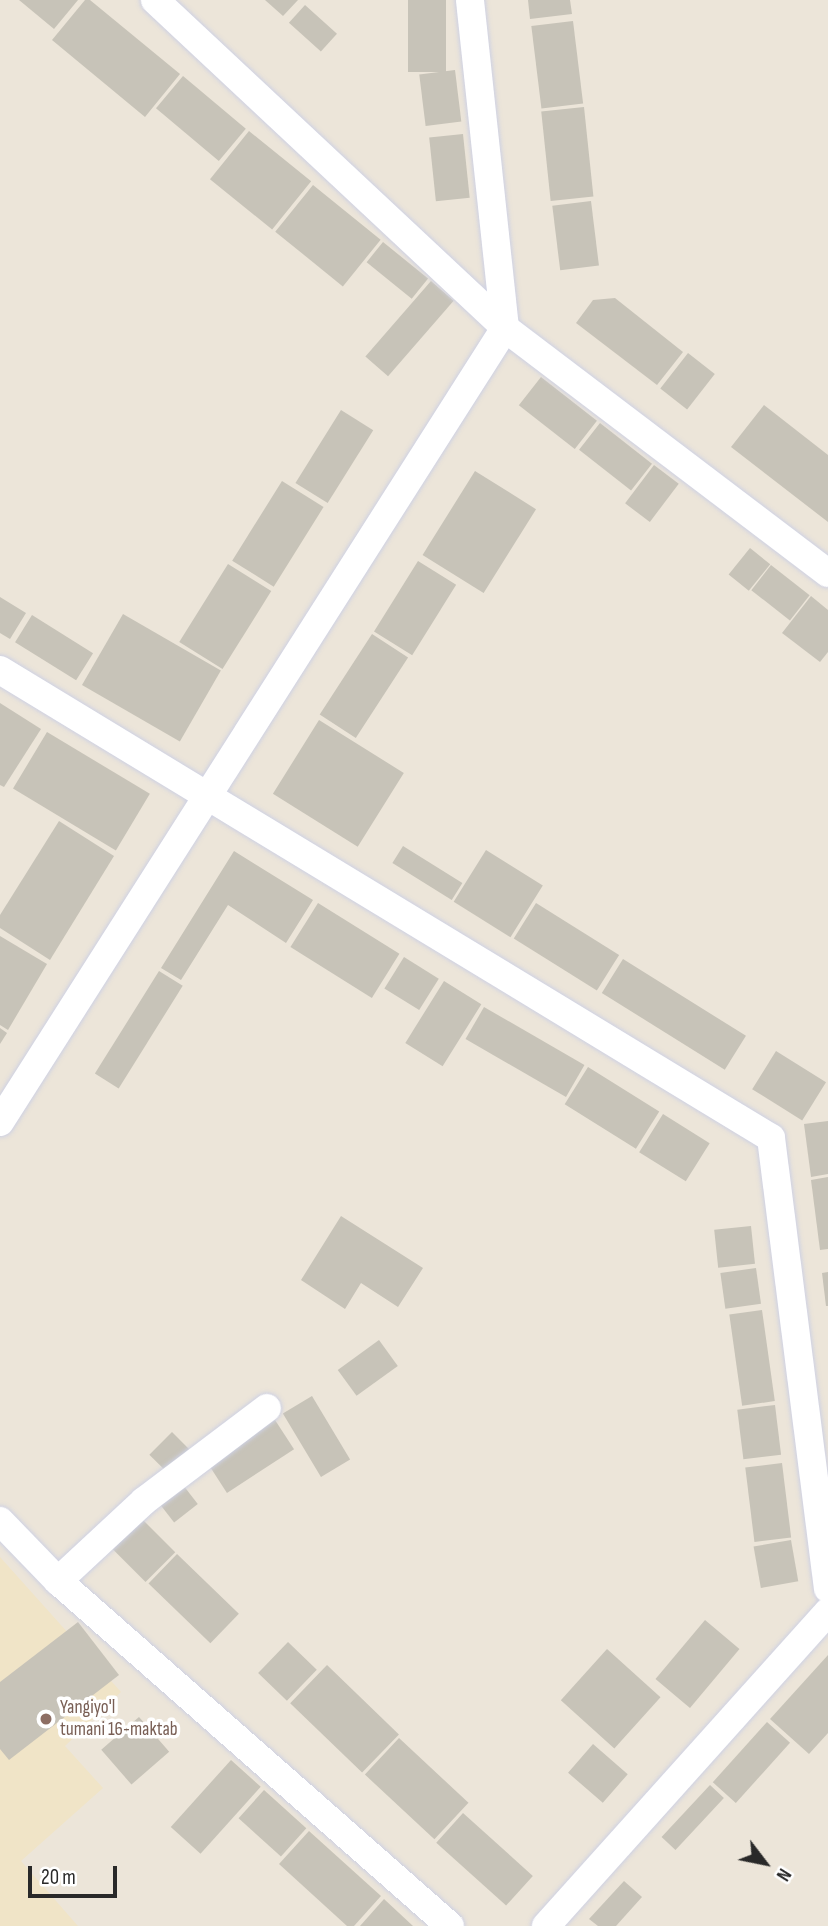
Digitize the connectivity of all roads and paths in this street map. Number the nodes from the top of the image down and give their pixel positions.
1 (155, 0) edge
2 (470, 0) edge
3 (505, 328) junction
4 (828, 573) edge
5 (0, 670) edge
6 (205, 796) junction
7 (0, 1122) edge
8 (267, 1408) dead end
9 (0, 1521) edge
10 (58, 1581) junction
11 (828, 1588) edge
12 (828, 1612) edge
13 (450, 1926) edge
14 (546, 1926) edge

1 - 3 street
2 - 3 street
3 - 4 street
3 - 6 street
5 - 6 street
6 - 7 street
6 - 11 street
8 - 10 street
9 - 10 street
10 - 13 street
12 - 14 street

